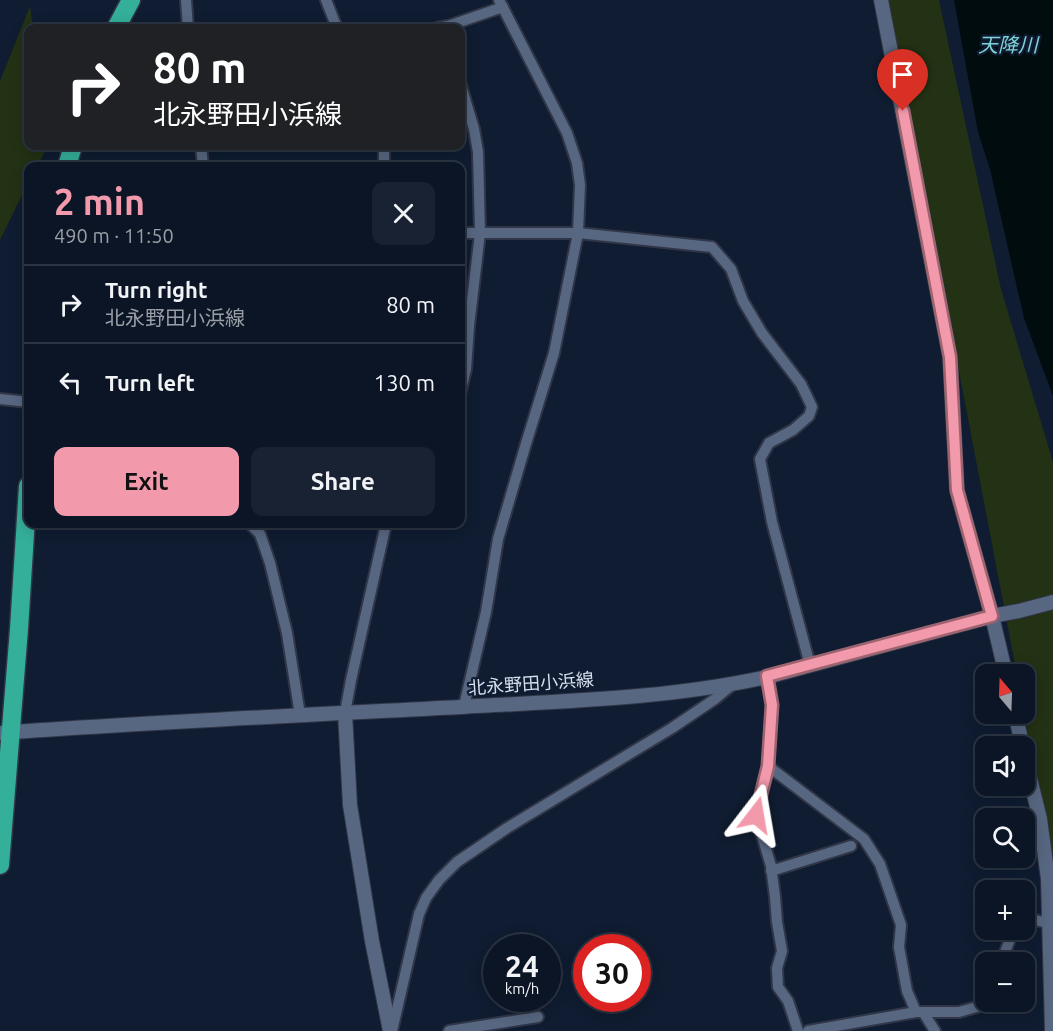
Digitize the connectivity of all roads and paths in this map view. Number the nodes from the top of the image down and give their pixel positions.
1 (186, 0) edge
2 (326, 0) edge
3 (881, 0) edge
4 (132, 2) edge
5 (501, 3) edge
6 (118, 24) edge
7 (188, 24) edge
8 (335, 24) edge
9 (453, 24) edge
10 (465, 99) edge
11 (465, 233) edge
12 (480, 233) junction
13 (578, 233) junction
14 (465, 373) edge
15 (0, 399) edge
16 (24, 402) edge
17 (24, 528) edge
18 (254, 528) edge
19 (385, 528) edge
20 (1053, 602) edge
21 (992, 616) junction
22 (1003, 664) edge
23 (810, 665) junction
24 (767, 676) junction
25 (733, 684) junction
26 (464, 706) junction
27 (345, 713) junction
28 (300, 715) junction
29 (5, 733) edge
30 (768, 766) junction
31 (1034, 796) edge
32 (851, 846) dead end
33 (0, 865) edge
34 (771, 871) junction
35 (1035, 920) edge
36 (1048, 923) junction
37 (975, 1007) edge
38 (920, 1012) junction
39 (538, 1017) dead end
40 (501, 1027) edge
41 (859, 1027) edge
42 (391, 1031) edge
43 (449, 1031) edge
44 (798, 1031) edge
45 (808, 1031) edge
46 (935, 1031) edge
47 (1052, 1031) edge

1 - 7 street
2 - 8 street
3 - 21 street
4 - 6 highway
5 - 9 street
5 - 13 street
10 - 12 street
11 - 12 street
12 - 13 street
12 - 14 street
13 - 23 street
13 - 26 street
15 - 16 street
17 - 29 highway
18 - 28 street
19 - 27 street
20 - 21 street, 北永野田小浜線
21 - 22 street
21 - 23 street, 北永野田小浜線
23 - 24 street, 北永野田小浜線
24 - 25 street, 北永野田小浜線
24 - 30 street
25 - 26 street, 北永野田小浜線
25 - 42 street
26 - 27 street, 北永野田小浜線
27 - 28 street, 北永野田小浜線
27 - 42 street
28 - 29 street, 北永野田小浜線
29 - 33 highway
30 - 34 street
30 - 38 street
31 - 36 street
32 - 34 street
34 - 44 street
35 - 36 street
36 - 47 street
37 - 38 street
38 - 41 street
38 - 46 street
39 - 40 street
40 - 43 street
41 - 45 street

